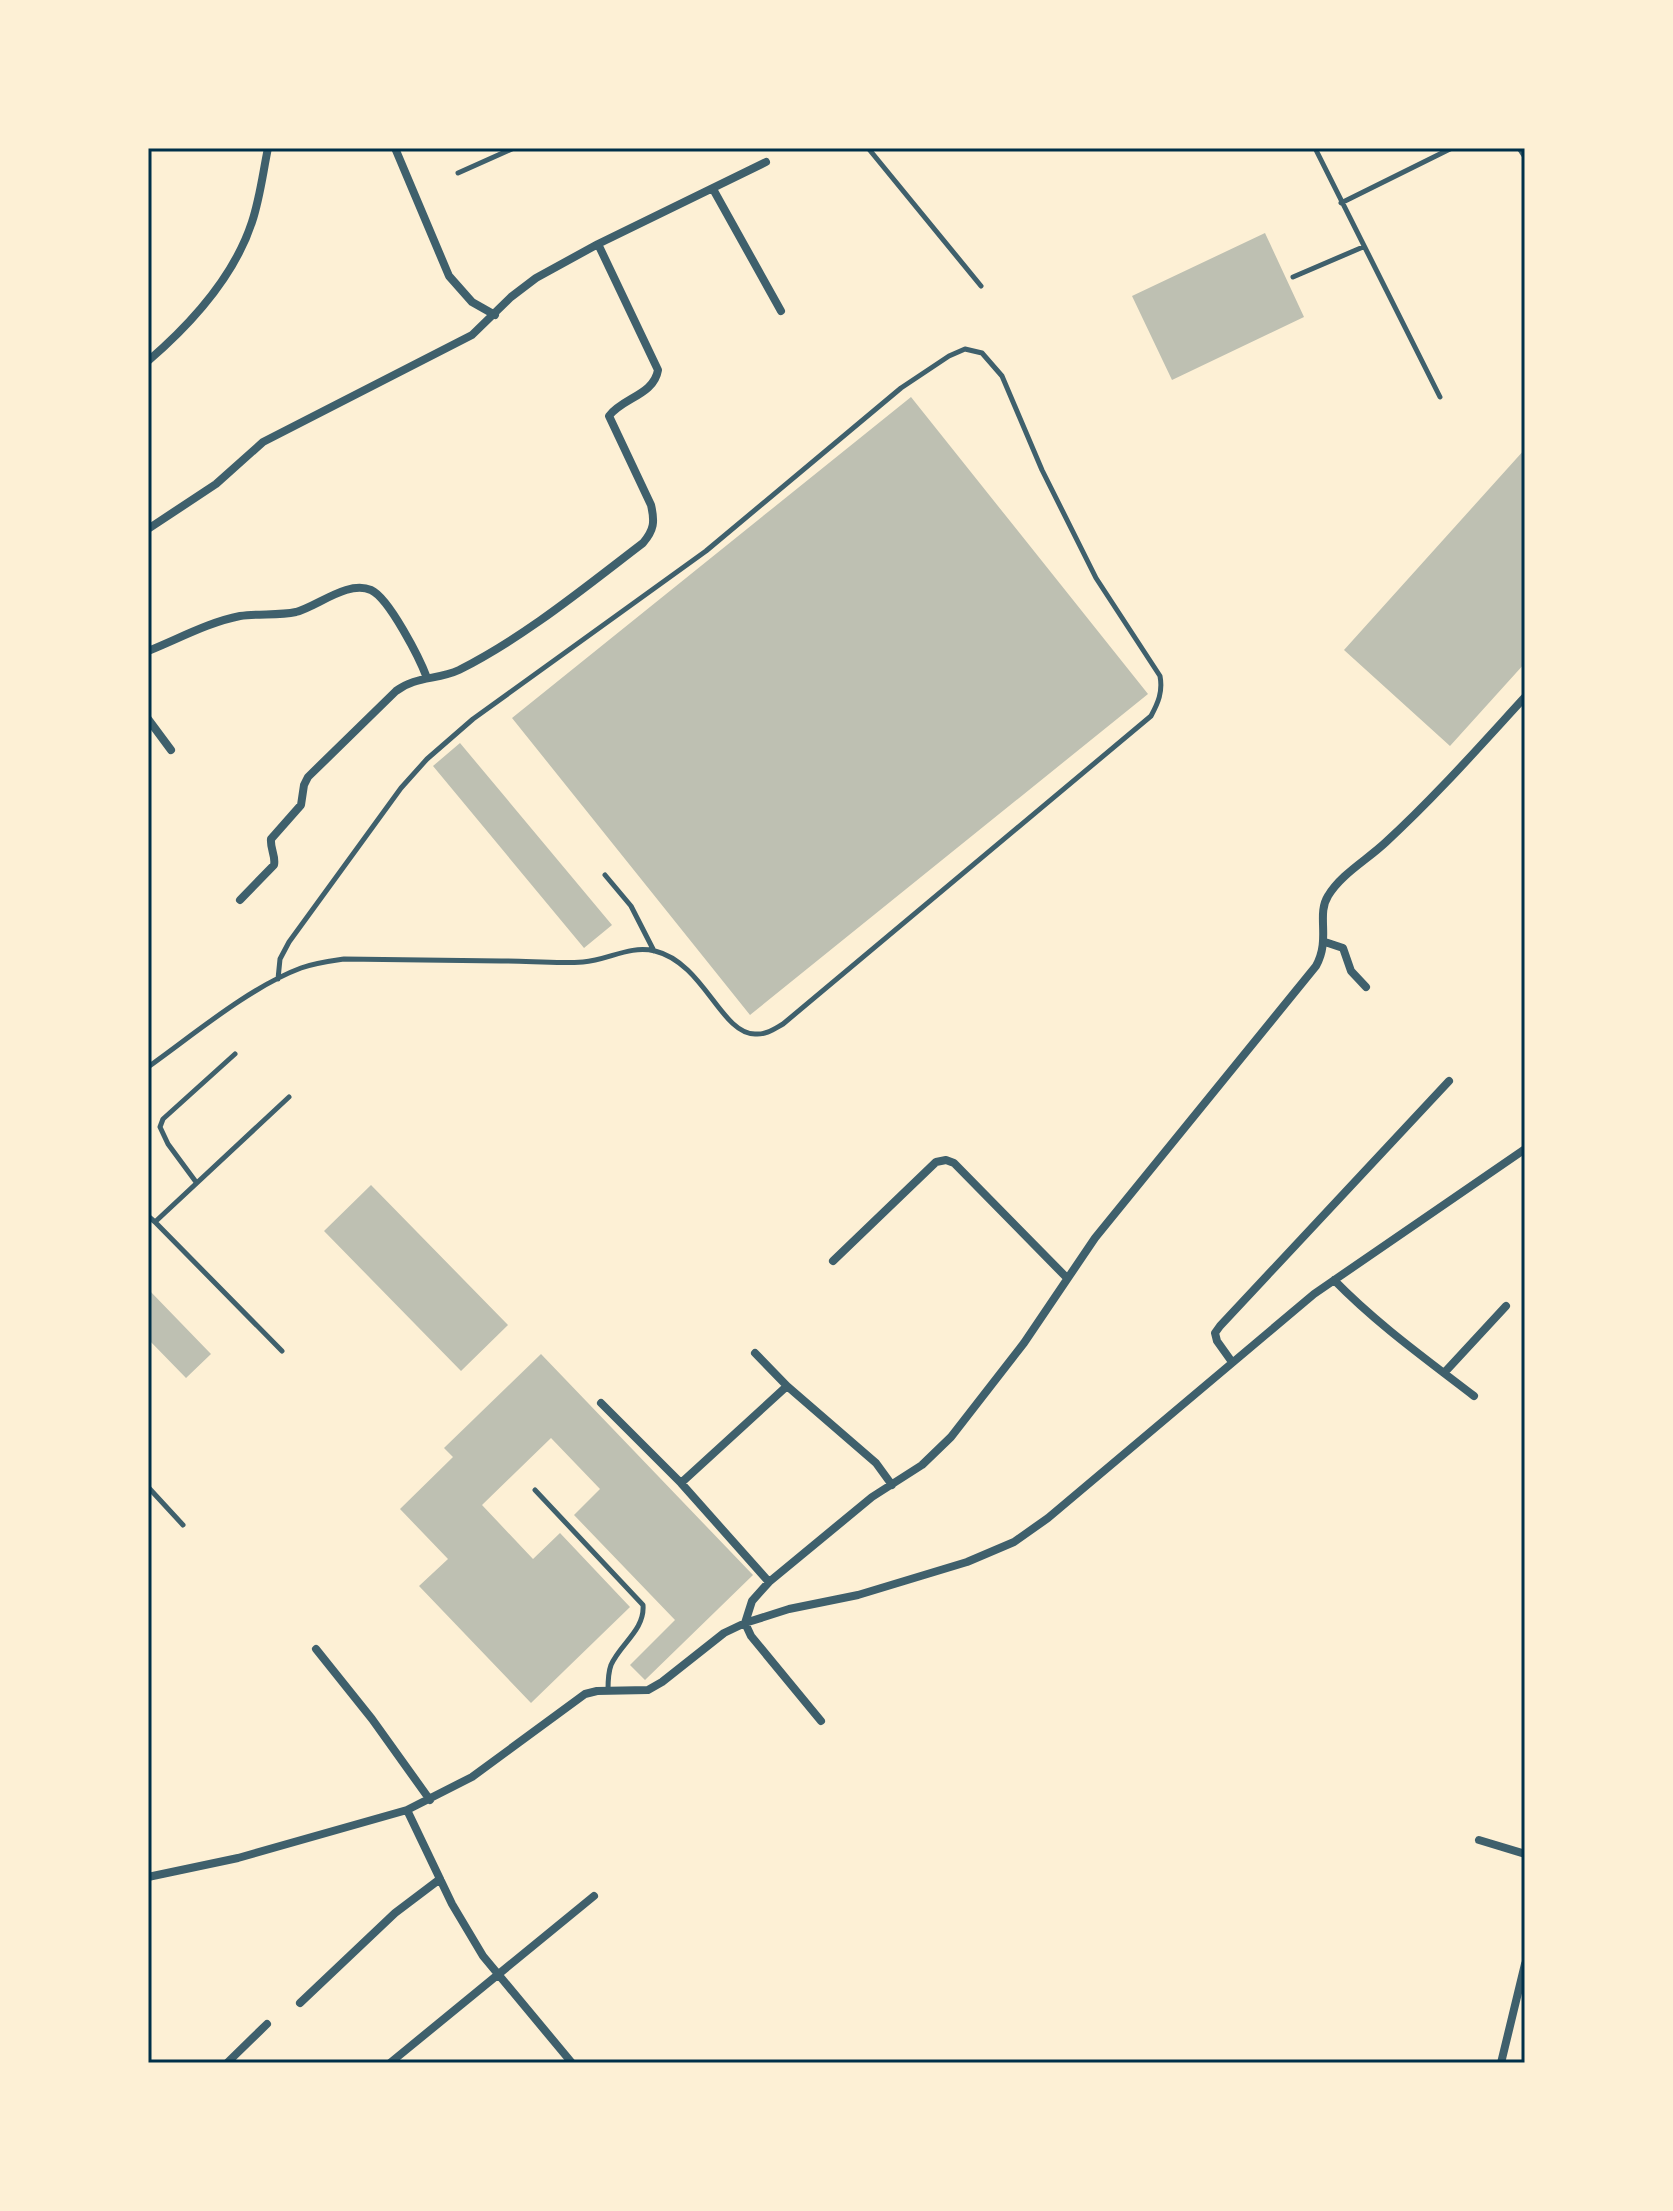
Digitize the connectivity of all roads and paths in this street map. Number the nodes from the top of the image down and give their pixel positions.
1 (268, 148) edge
2 (395, 148) edge
3 (514, 148) edge
4 (868, 148) edge
5 (1315, 148) edge
6 (1452, 148) edge
7 (1519, 148) edge
8 (1525, 157) edge
9 (766, 162) dead end
10 (458, 173) dead end
11 (713, 189) junction
12 (1341, 203) junction
13 (598, 244) junction
14 (1363, 247) junction
15 (1293, 277) dead end
16 (981, 286) dead end
17 (781, 311) dead end
18 (495, 315) junction
19 (148, 361) edge
20 (1440, 397) dead end
21 (148, 529) edge
22 (148, 651) edge
23 (427, 678) junction
24 (1525, 697) edge
25 (148, 719) edge
26 (171, 750) dead end
27 (605, 875) dead end
28 (240, 900) dead end
29 (1325, 942) junction
30 (654, 951) junction
31 (278, 979) junction
32 (1366, 987) dead end
33 (235, 1054) dead end
34 (148, 1067) edge
35 (1449, 1081) dead end
36 (289, 1097) dead end
37 (1525, 1149) edge
38 (196, 1182) junction
39 (148, 1216) edge
40 (155, 1222) junction
41 (833, 1261) dead end
42 (1066, 1277) junction
43 (1334, 1280) junction
44 (1506, 1306) dead end
45 (282, 1351) dead end
46 (755, 1353) dead end
47 (1232, 1362) junction
48 (1444, 1373) junction
49 (787, 1386) junction
50 (1474, 1396) dead end
51 (601, 1403) dead end
52 (681, 1483) junction
53 (892, 1485) junction
54 (148, 1487) edge
55 (535, 1490) dead end
56 (183, 1525) dead end
57 (769, 1582) junction
58 (745, 1623) junction
59 (316, 1649) dead end
60 (608, 1690) junction
61 (821, 1721) dead end
62 (430, 1800) junction
63 (407, 1810) junction
64 (1479, 1840) dead end
65 (1525, 1854) edge
66 (148, 1877) edge
67 (440, 1879) junction
68 (594, 1896) dead end
69 (1525, 1964) edge
70 (498, 1976) junction
71 (300, 2003) dead end
72 (267, 2024) dead end
73 (227, 2063) edge
74 (390, 2063) edge
75 (572, 2063) edge
76 (1501, 2063) edge

1 - 19 street
2 - 18 street
3 - 10 lane
4 - 16 lane
5 - 12 lane
6 - 12 lane
7 - 8 lane
9 - 11 street
11 - 13 street
11 - 17 street
12 - 14 lane
13 - 18 street
13 - 23 street
14 - 15 lane
14 - 20 lane
18 - 21 street
22 - 23 street
23 - 28 street
24 - 29 street
25 - 26 street
27 - 30 lane
29 - 32 street
29 - 42 street
30 - 31 lane
30 - 31 lane
31 - 34 lane
33 - 38 lane
35 - 47 street
36 - 38 lane
37 - 43 street
38 - 40 lane
39 - 40 lane
40 - 45 lane
41 - 42 street
42 - 53 street
43 - 47 street
43 - 48 street
44 - 48 street
46 - 49 street
47 - 58 street
48 - 50 street
49 - 52 street
49 - 53 street
51 - 52 street
52 - 57 street
53 - 57 street
54 - 56 lane
55 - 60 lane
57 - 58 street
58 - 60 street
58 - 61 street
59 - 62 street
60 - 62 street
62 - 63 street
63 - 66 street
63 - 67 street
64 - 65 street
67 - 70 street
67 - 71 street
68 - 70 street
69 - 76 street
70 - 74 street
70 - 75 street
72 - 73 street

